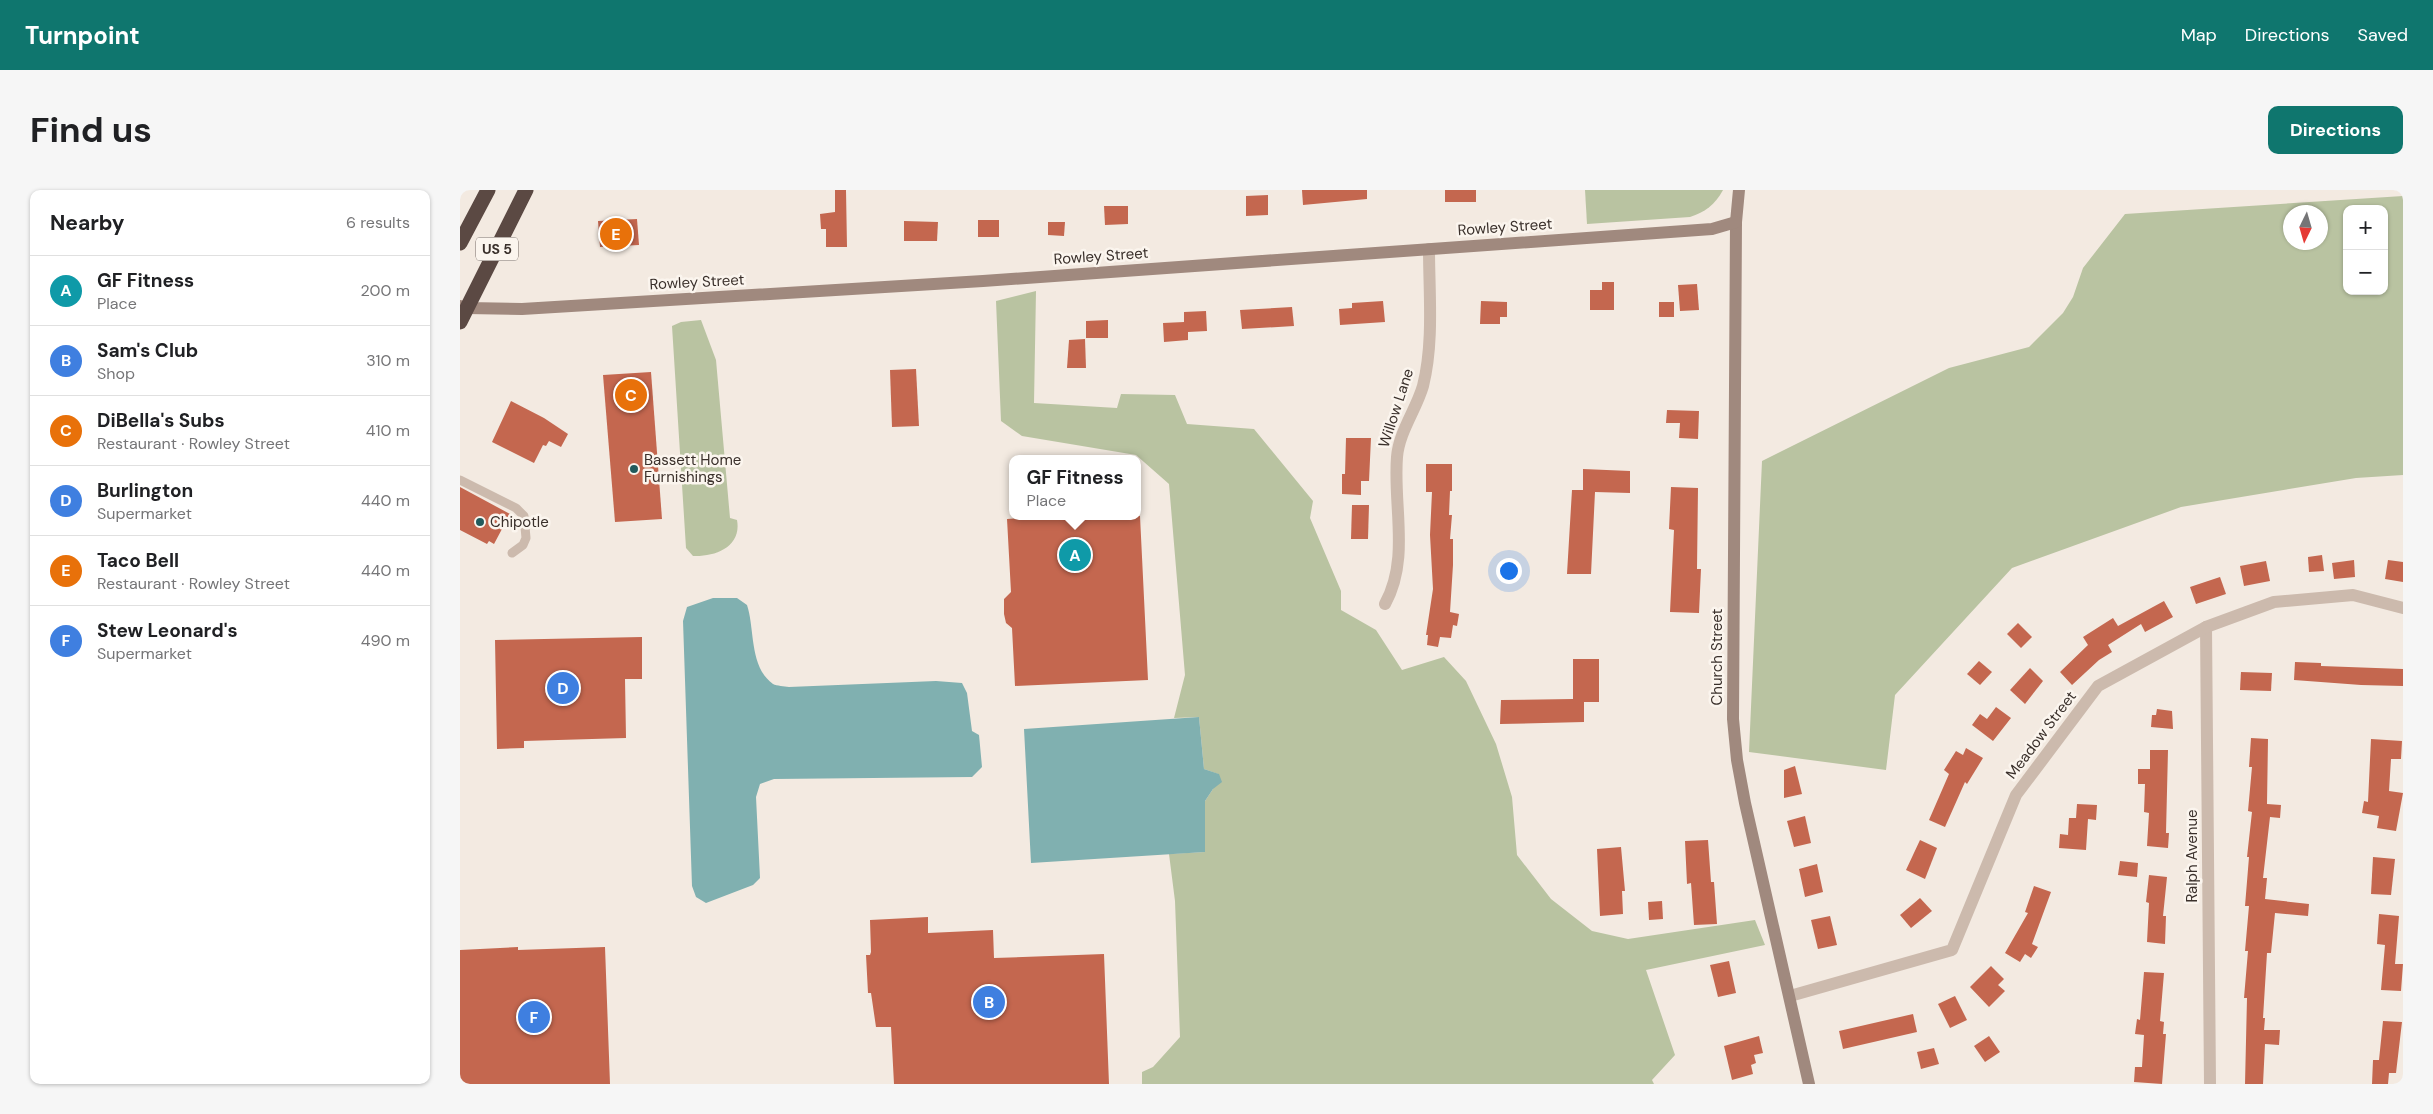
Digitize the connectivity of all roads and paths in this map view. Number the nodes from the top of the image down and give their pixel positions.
1 (488, 190) edge
2 (526, 190) edge
3 (1740, 190) edge
4 (1736, 222) junction
5 (460, 243) edge
6 (1430, 249) junction
7 (464, 307) edge
8 (460, 322) edge
9 (460, 480) edge
10 (512, 552) dead end
11 (1385, 604) dead end
12 (2403, 608) edge
13 (2206, 627) junction
14 (1790, 996) junction
15 (1809, 1084) edge
16 (2210, 1084) edge

1 - 5 highway, US 5
2 - 7 highway, US 5
3 - 4 street, Church Street
4 - 6 street, Rowley Street
4 - 14 street, Church Street
6 - 7 street, Rowley Street
6 - 11 street, Willow Lane
7 - 8 highway, US 5
9 - 10 lane
12 - 13 street, Meadow Street
13 - 14 street, Meadow Street
13 - 16 street, Ralph Avenue
14 - 15 street, Church Street

